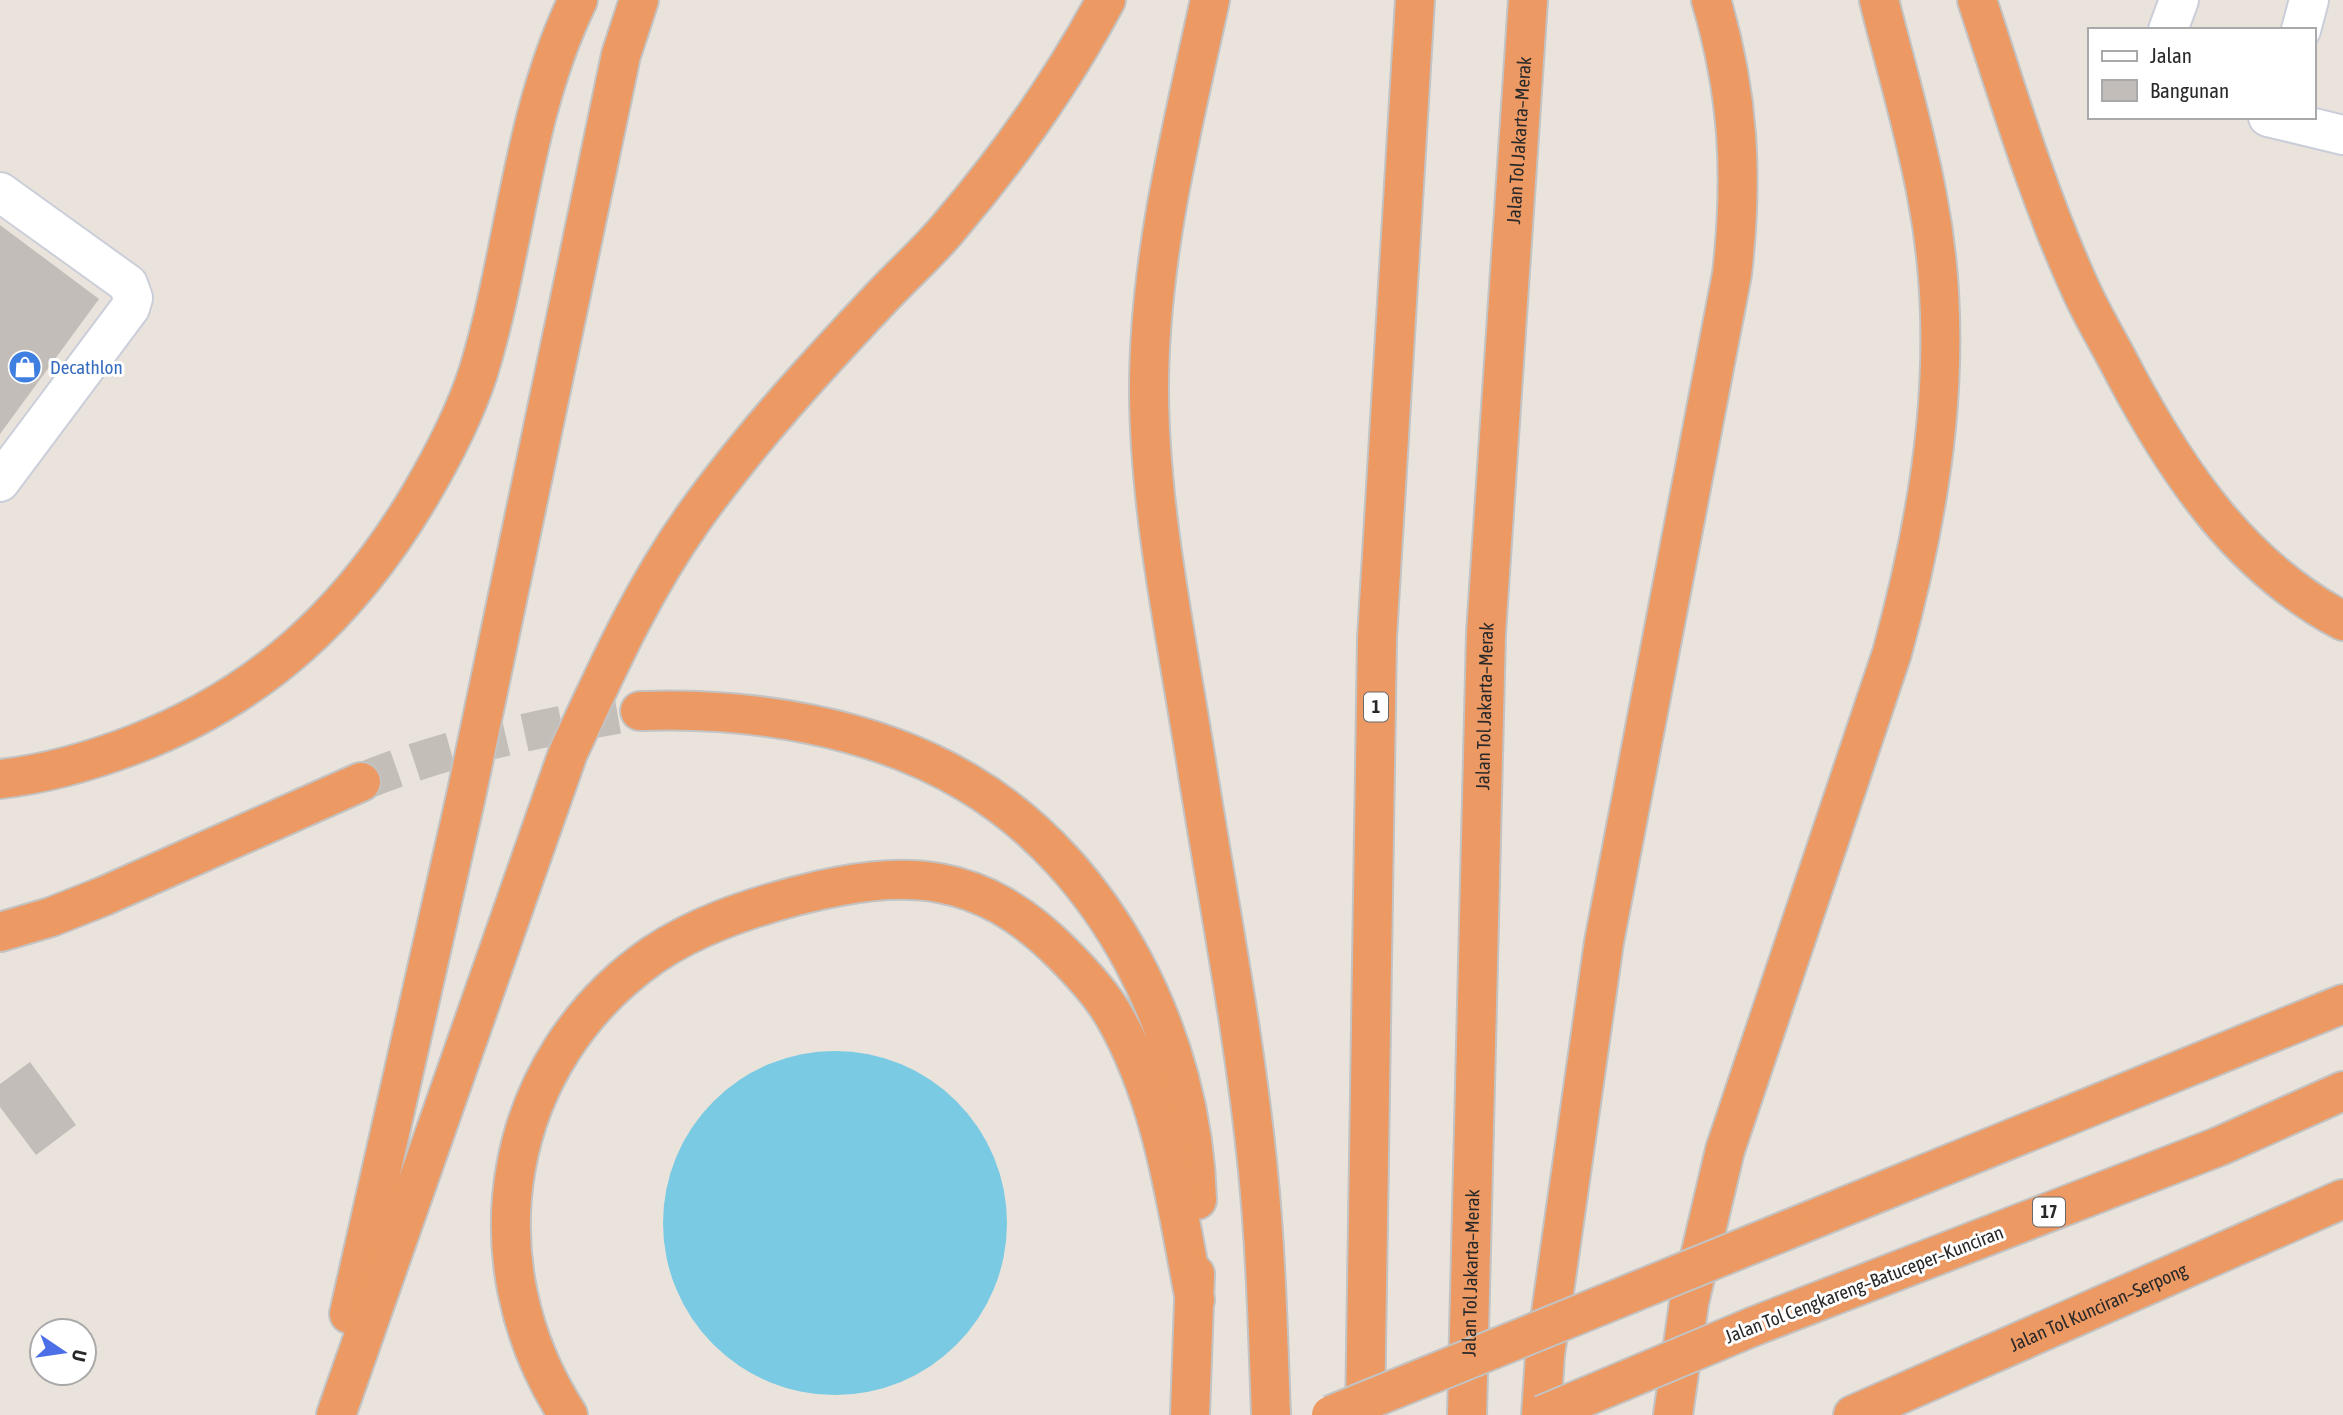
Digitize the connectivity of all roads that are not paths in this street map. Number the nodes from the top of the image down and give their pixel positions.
1 (578, 0) edge
2 (639, 0) edge
3 (1106, 0) edge
4 (1210, 0) edge
5 (1415, 0) edge
6 (1528, 0) edge
7 (1711, 0) edge
8 (1880, 0) edge
9 (1977, 0) edge
10 (2179, 0) edge
11 (2309, 0) edge
12 (2169, 28) edge
13 (2302, 28) edge
14 (2274, 119) edge
15 (2343, 135) edge
16 (0, 192) edge
17 (0, 482) edge
18 (2343, 621) edge
19 (640, 711) tunnel mouth
20 (0, 779) edge
21 (361, 782) tunnel mouth
22 (0, 932) edge
23 (2343, 1004) edge
24 (2343, 1091) edge
25 (2343, 1199) edge
26 (1195, 1300) junction
27 (326, 1415) edge
28 (336, 1415) edge
29 (568, 1415) edge
30 (1190, 1415) edge
31 (1271, 1415) edge
32 (1331, 1415) edge
33 (1365, 1415) edge
34 (1467, 1415) edge
35 (1542, 1415) edge
36 (1673, 1415) edge
37 (1853, 1415) edge

1 - 20 highway
2 - 27 highway
3 - 28 highway
4 - 31 highway
5 - 33 highway, 1
6 - 34 highway, Jalan Tol Jakarta–Merak
7 - 35 highway
8 - 36 highway
9 - 18 highway
10 - 12 street
11 - 13 street
14 - 15 street
16 - 17 street
19 - 26 highway
21 - 22 highway
23 - 32 highway, bridge
24 - 35 highway, Jalan Tol Cengkareng–Batuceper–Kunciran / 17, bridge
25 - 37 highway, Jalan Tol Kunciran–Serpong
26 - 29 highway
26 - 30 highway

